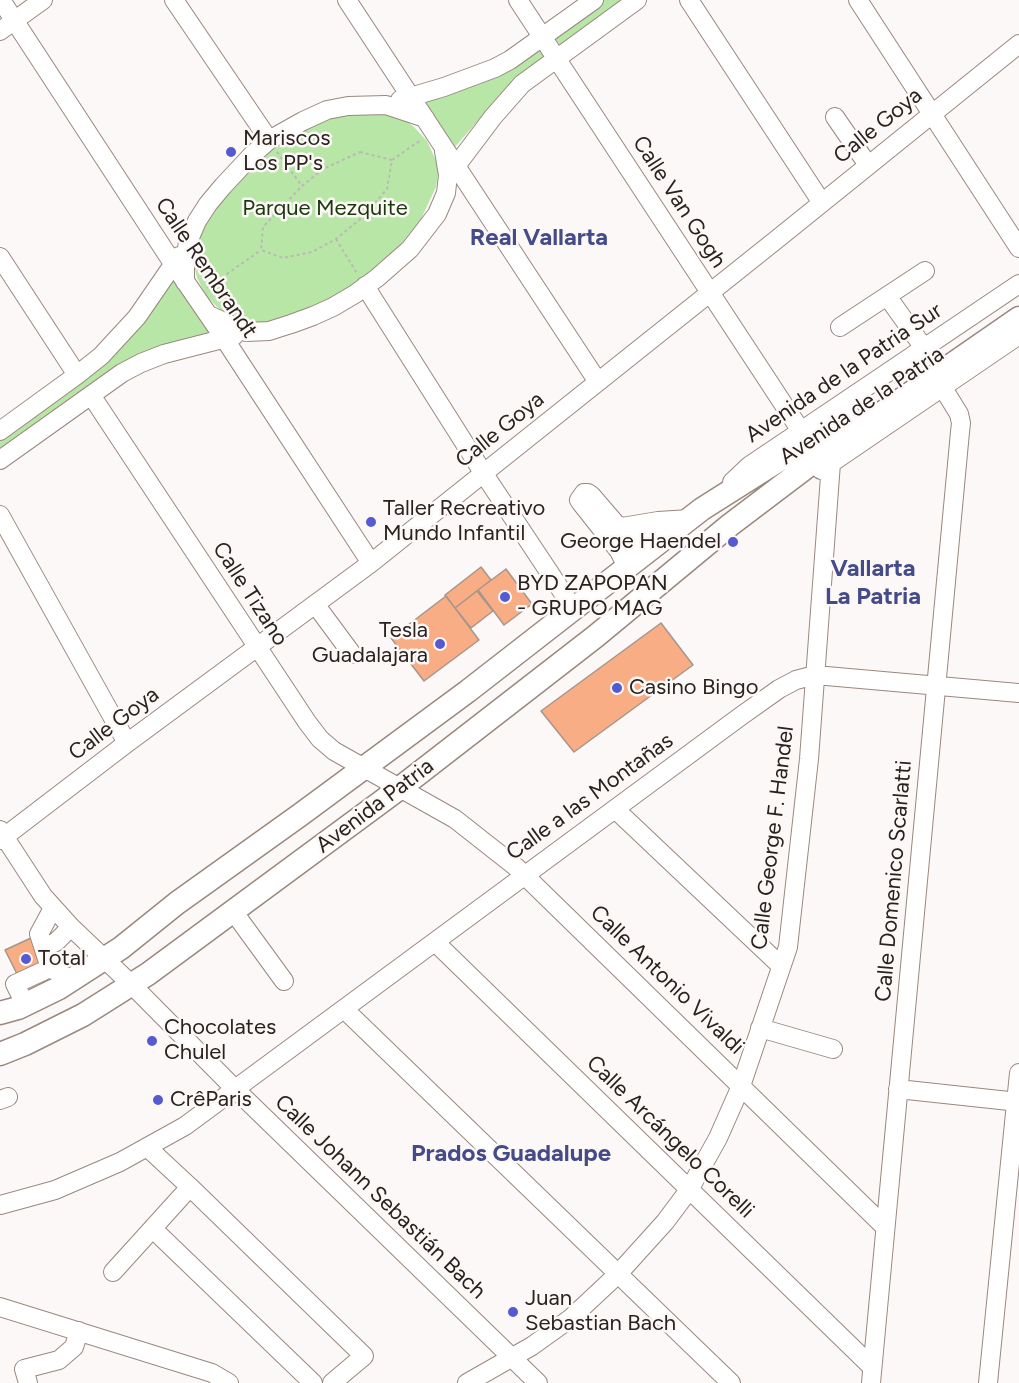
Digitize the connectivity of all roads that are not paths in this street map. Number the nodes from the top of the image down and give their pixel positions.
1 (1, 0) edge
2 (43, 0) edge
3 (174, 0) edge
4 (347, 0) edge
5 (518, 0) edge
6 (594, 0) edge
7 (637, 0) edge
8 (689, 0) edge
9 (858, 0) edge
10 (7, 26) edge
11 (542, 37) junction
12 (1019, 44) edge
13 (556, 58) junction
14 (410, 97) junction
15 (386, 105) junction
16 (932, 113) junction
17 (835, 117) dead end
18 (434, 131) junction
19 (269, 140) junction
20 (868, 165) junction
21 (453, 170) junction
22 (822, 203) junction
23 (188, 242) junction
24 (1019, 248) edge
25 (0, 257) edge
26 (174, 265) junction
27 (925, 271) dead end
28 (1019, 284) edge
29 (365, 286) junction
30 (190, 290) junction
31 (710, 293) junction
32 (887, 296) junction
33 (1019, 300) edge
34 (207, 315) junction
35 (1019, 318) edge
36 (840, 327) dead end
37 (246, 332) junction
38 (1019, 335) edge
39 (224, 338) junction
40 (924, 348) junction
41 (77, 375) junction
42 (598, 382) junction
43 (943, 388) junction
44 (90, 395) junction
45 (0, 430) edge
46 (801, 431) junction
47 (0, 460) edge
48 (831, 463) junction
49 (484, 474) junction
50 (696, 514) junction
51 (0, 515) edge
52 (658, 521) junction
53 (730, 525) junction
54 (623, 559) junction
55 (371, 563) junction
56 (315, 604) junction
57 (573, 608) junction
58 (257, 647) junction
59 (352, 654) dead end
60 (815, 675) junction
61 (936, 686) junction
62 (1019, 693) edge
63 (127, 743) junction
64 (364, 768) junction
65 (400, 788) junction
66 (615, 809) junction
67 (2, 836) edge
68 (525, 876) junction
69 (53, 908) junction
70 (233, 911) junction
71 (71, 927) junction
72 (435, 942) junction
73 (44, 947) junction
74 (105, 959) junction
75 (781, 966) junction
76 (50, 968) junction
77 (72, 980) junction
78 (284, 981) dead end
79 (132, 985) junction
80 (25, 1004) junction
81 (344, 1008) junction
82 (1, 1012) edge
83 (760, 1028) junction
84 (833, 1049) dead end
85 (0, 1054) edge
86 (1019, 1073) edge
87 (741, 1086) junction
88 (235, 1089) junction
89 (898, 1089) junction
90 (1018, 1102) edge
91 (147, 1147) junction
92 (190, 1187) junction
93 (689, 1190) junction
94 (0, 1205) edge
95 (885, 1227) junction
96 (153, 1229) junction
97 (113, 1272) dead end
98 (618, 1274) junction
99 (0, 1307) edge
100 (79, 1331) junction
101 (512, 1358) junction
102 (871, 1375) edge
103 (28, 1383) edge
104 (229, 1383) edge
105 (313, 1383) edge
106 (332, 1383) edge
107 (467, 1383) edge
108 (538, 1383) edge
109 (731, 1383) edge
110 (988, 1383) edge

1 - 10 street, Calle Rembrandt
2 - 10 street
3 - 19 street
4 - 14 street
5 - 11 street, Calle Van Gogh
6 - 11 street
7 - 13 street
8 - 22 street
9 - 16 street
10 - 26 street, Calle Rembrandt
11 - 13 street, Calle Van Gogh
11 - 14 street
12 - 16 street, Calle Goya
13 - 21 street
13 - 31 street, Calle Van Gogh
14 - 15 street
14 - 18 street
15 - 18 street
15 - 19 street
16 - 20 street, Calle Goya
16 - 24 street
17 - 20 street
18 - 21 street
19 - 23 street
20 - 22 street, Calle Goya
21 - 29 street
21 - 42 street
22 - 31 street, Calle Goya
23 - 26 street
23 - 30 street
25 - 41 street
26 - 30 street, Calle Rembrandt
26 - 41 street
27 - 32 street
28 - 40 street, Avenida de la Patria Sur
29 - 37 street
29 - 49 street
30 - 34 street, Calle Rembrandt
31 - 42 street, Calle Goya
31 - 46 street, Calle Van Gogh
32 - 36 street
32 - 40 street
33 - 50 main road, Avenida de la Patria
34 - 37 street
34 - 39 street, Calle Rembrandt
35 - 53 main road, Avenida de la Patria
37 - 39 street
38 - 43 street
39 - 44 street
39 - 55 street, Calle Rembrandt
40 - 46 street, Avenida de la Patria Sur
41 - 45 street
42 - 49 street, Calle Goya
43 - 48 street
43 - 61 street, Calle Domenico Scarlatti
44 - 47 street
44 - 58 street, Calle Tizano
46 - 50 street, Avenida de la Patria Sur
48 - 53 street
48 - 60 street, Calle George F. Handel
49 - 55 street, Calle Goya
49 - 57 street
50 - 52 street
50 - 54 main road, Avenida Patria
51 - 63 street
52 - 54 street
52 - 54 street
53 - 65 main road, Avenida Patria
54 - 57 main road, Avenida Patria
55 - 56 street, Calle Goya
56 - 58 street, Calle Goya
56 - 59 street
57 - 64 main road, Avenida Patria
58 - 63 street, Calle Goya
58 - 64 street, Calle Tizano
60 - 61 street, Calle a las Montañas
60 - 66 street, Calle a las Montañas
60 - 75 street, Calle George F. Handel
61 - 62 street, Calle a las Montañas
61 - 89 street, Calle Domenico Scarlatti
63 - 67 street, Calle Goya
64 - 65 street, Calle Tizano
64 - 74 main road, Avenida Patria
65 - 68 street, Calle Antonio Vivaldi
65 - 70 main road, Avenida Patria
66 - 68 street, Calle a las Montañas
66 - 75 street
67 - 69 street, Calle Johann Sebastián Bach
68 - 72 street, Calle a las Montañas
68 - 87 street, Calle Antonio Vivaldi
69 - 71 street, Calle Johann Sebastián Bach
69 - 73 street
70 - 78 street
70 - 79 main road, Avenida Patria
71 - 73 street
71 - 74 street, Calle Johann Sebastián Bach
72 - 81 street, Calle a las Montañas
72 - 93 street, Calle Arcángelo Corelli
73 - 76 street
74 - 77 main road, Avenida Patria
74 - 79 street, Calle Johann Sebastián Bach
75 - 83 street, Calle George F. Handel
76 - 77 street
76 - 80 street
77 - 80 main road, Avenida Patria
79 - 85 main road, Avenida Patria
79 - 88 street, Calle Johann Sebastián Bach
80 - 82 main road, Avenida Patria
81 - 88 street, Calle a las Montañas
81 - 98 street
83 - 84 street
83 - 87 street, Calle George F. Handel
86 - 90 street
87 - 93 street, Calle George F. Handel
87 - 95 street, Calle Antonio Vivaldi
88 - 91 street, Calle a las Montañas
88 - 101 street, Calle Johann Sebastián Bach
89 - 90 street
89 - 95 street, Calle Domenico Scarlatti
90 - 110 street
91 - 92 street
91 - 94 street, Calle a las Montañas
92 - 96 street
92 - 106 street
93 - 98 street, Calle George F. Handel
93 - 102 street, Calle Arcángelo Corelli
95 - 102 street, Calle Domenico Scarlatti
96 - 97 street
96 - 105 street
98 - 101 street, Calle George F. Handel
98 - 109 street
99 - 100 street
100 - 103 street
100 - 104 street
101 - 107 street, Calle George F. Handel
101 - 108 street, Calle Johann Sebastián Bach

